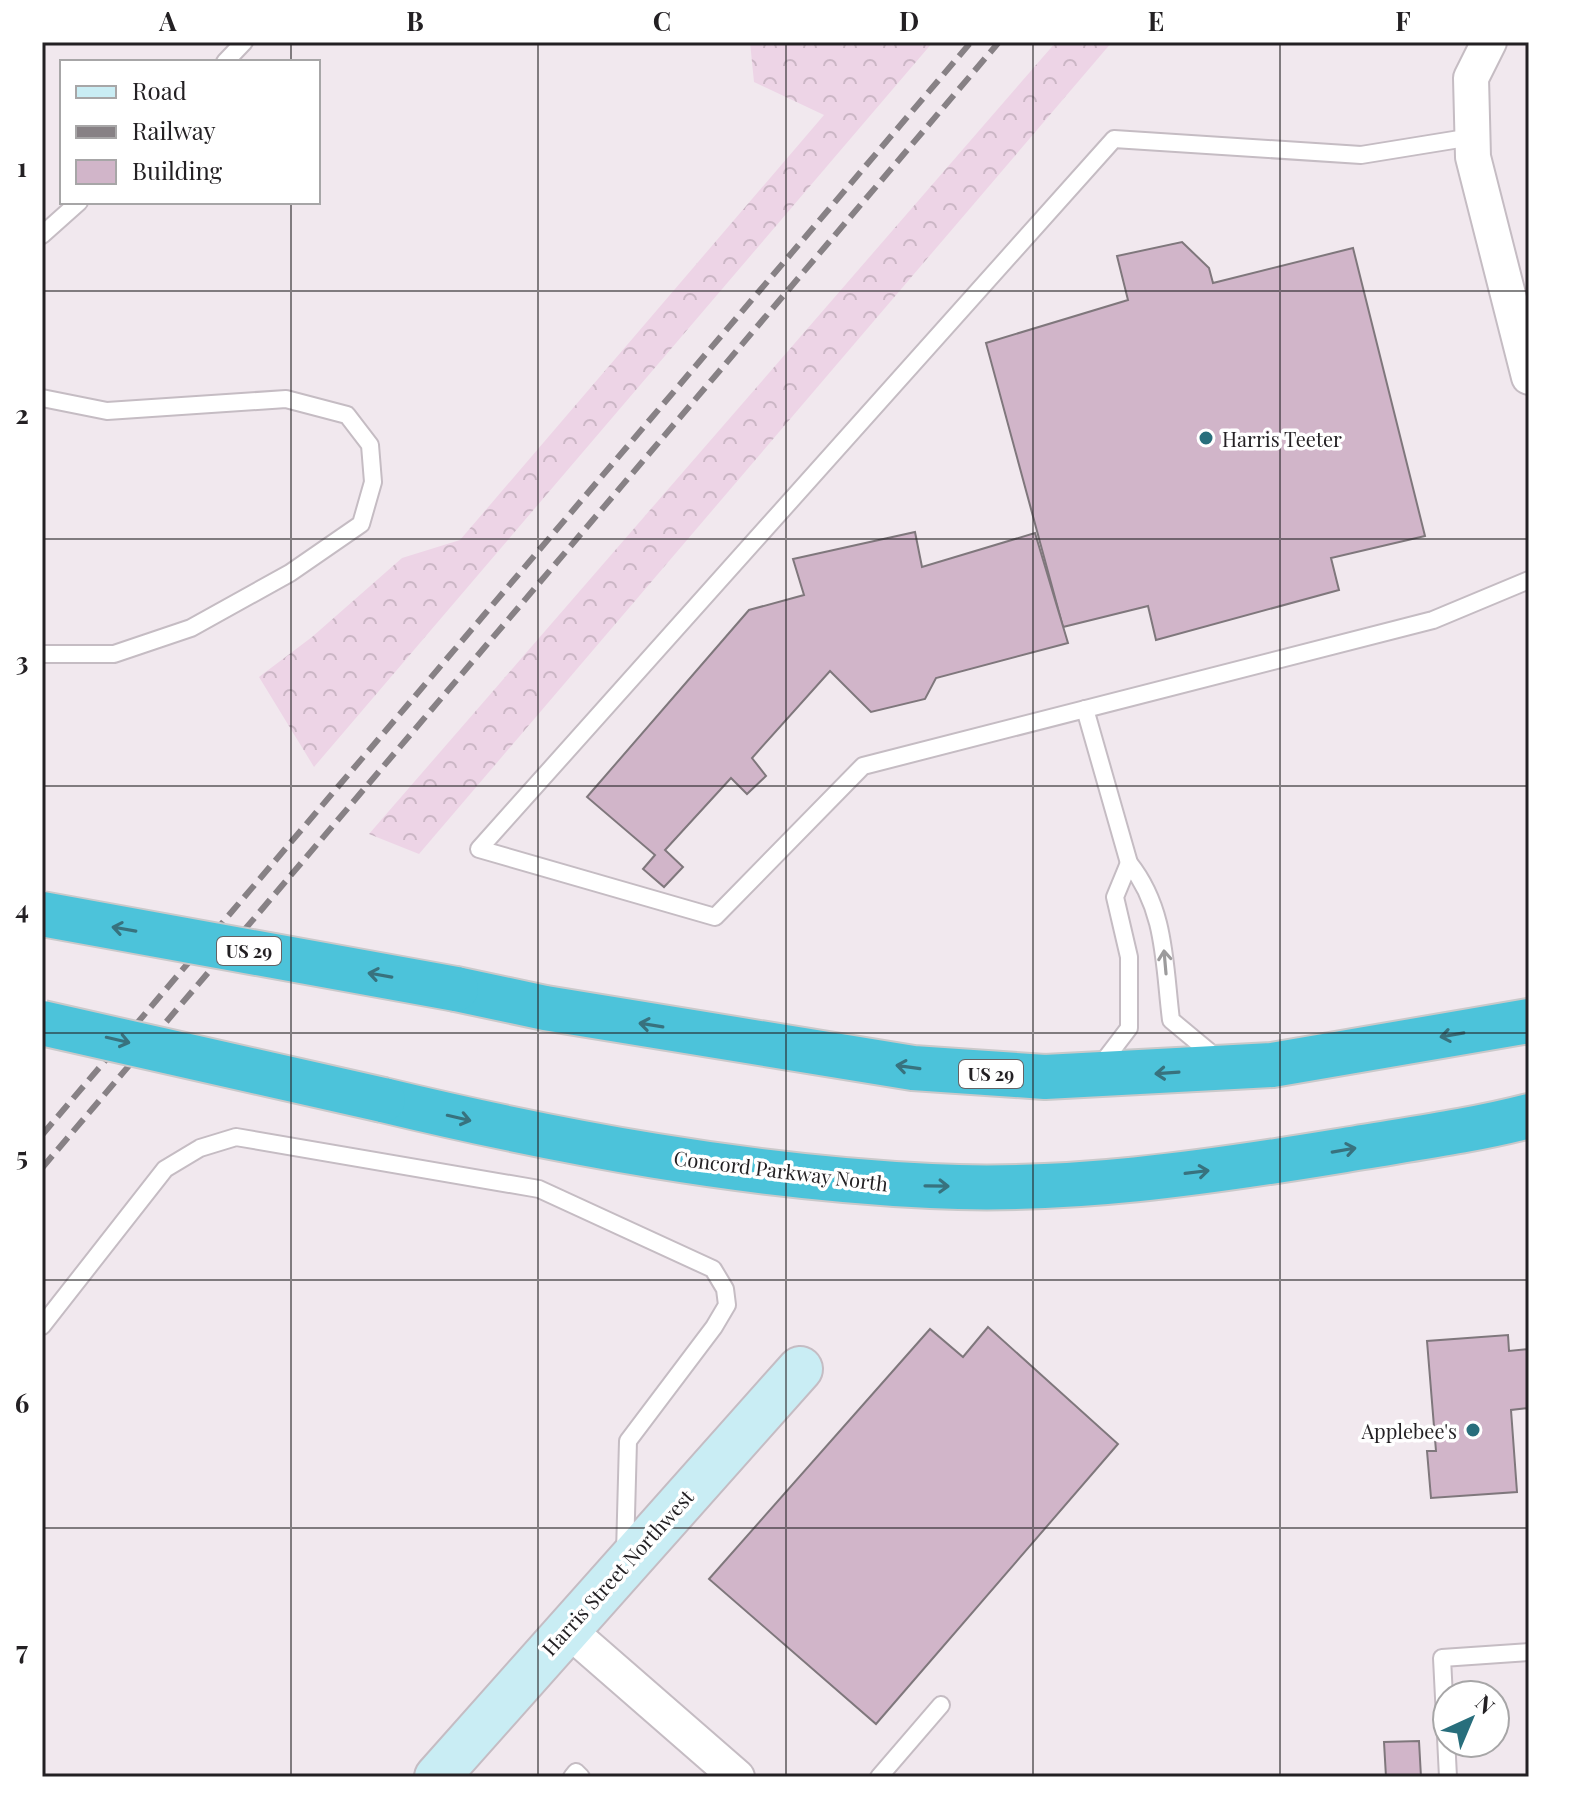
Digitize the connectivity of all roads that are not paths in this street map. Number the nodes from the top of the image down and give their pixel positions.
1 (244, 42) edge
2 (1489, 42) edge
3 (227, 60) edge
4 (1472, 137) junction
5 (77, 204) edge
6 (42, 235) edge
7 (1529, 377) edge
8 (42, 398) edge
9 (1529, 580) edge
10 (42, 654) edge
11 (1085, 709) junction
12 (1129, 863) junction
13 (42, 914) edge
14 (1529, 1021) edge
15 (42, 1023) edge
16 (1229, 1068) junction
17 (1093, 1076) junction
18 (1529, 1116) edge
19 (42, 1326) edge
20 (800, 1369) dead end
21 (625, 1563) junction
22 (566, 1628) junction
23 (1529, 1652) edge
24 (941, 1705) dead end
25 (437, 1777) edge
26 (572, 1777) edge
27 (581, 1777) edge
28 (737, 1777) edge
29 (879, 1777) edge
30 (1448, 1777) edge

1 - 3 lane
2 - 4 street
4 - 7 street
4 - 11 lane
5 - 6 lane
8 - 10 lane
9 - 11 lane
11 - 12 lane
16 -> 12 lane
12 - 17 lane
17 -> 13 highway, US 29, bridge
14 -> 16 highway, US 29
15 -> 18 highway, Concord Parkway North, bridge
16 -> 17 highway, US 29
19 - 21 lane
20 - 21 street, Harris Street Northwest
21 - 22 street, Harris Street Northwest
22 - 25 street, Harris Street Northwest
22 - 28 street
23 - 30 lane
24 - 29 lane
26 - 27 lane

